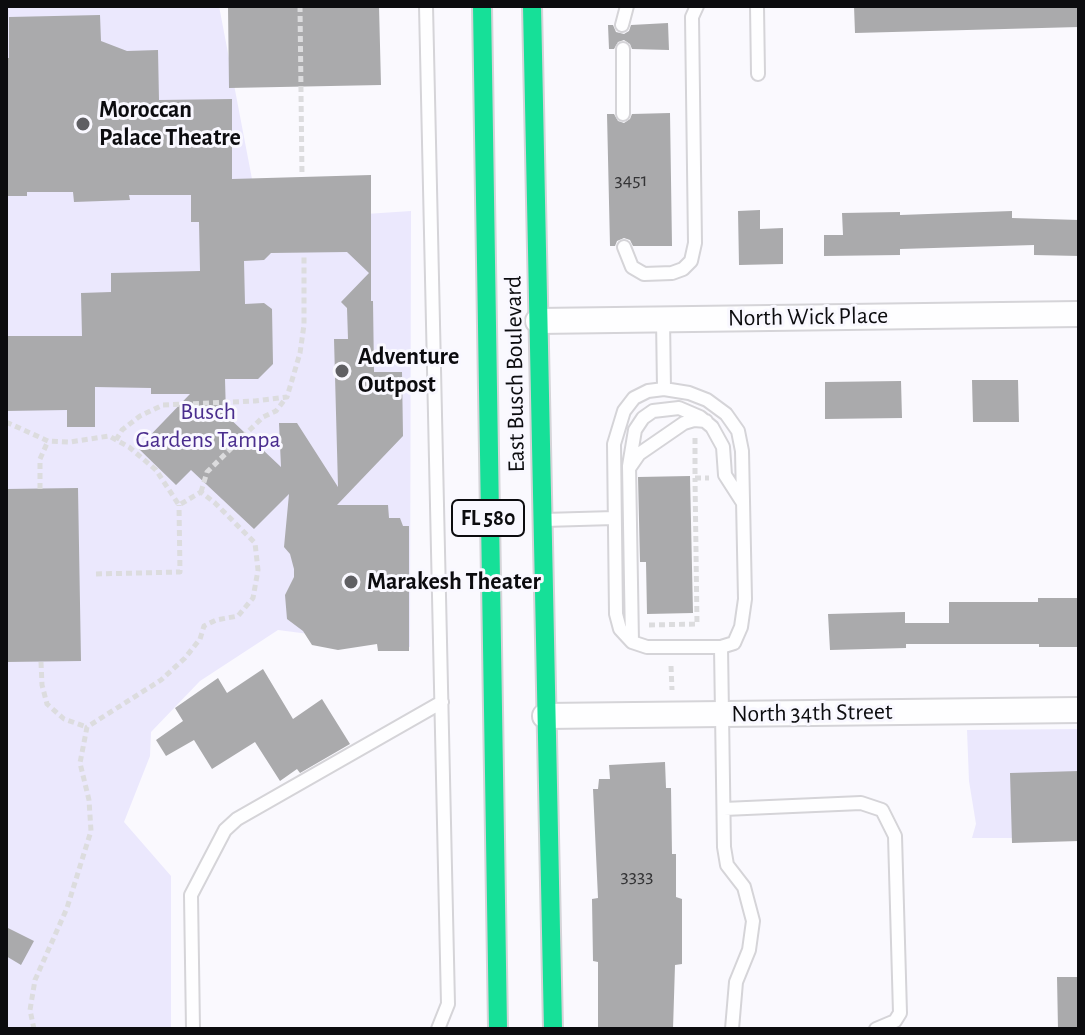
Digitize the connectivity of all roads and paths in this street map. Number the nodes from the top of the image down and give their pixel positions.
1 (300, 6) edge
2 (426, 6) edge
3 (482, 6) edge
4 (532, 6) edge
5 (627, 6) edge
6 (697, 6) edge
7 (757, 6) edge
8 (622, 25) dead end
9 (623, 49) dead end
10 (758, 74) dead end
11 (623, 114) dead end
12 (302, 176) dead end
13 (624, 247) dead end
14 (304, 256) dead end
15 (1079, 314) edge
16 (663, 319) junction
17 (538, 321) junction
18 (664, 389) junction
19 (287, 397) junction
20 (700, 421) junction
21 (6, 422) edge
22 (116, 440) junction
23 (48, 441) junction
24 (487, 443) junction
25 (629, 470) junction
26 (695, 478) junction
27 (726, 478) junction
28 (40, 489) dead end
29 (201, 492) junction
30 (743, 503) junction
31 (179, 505) junction
32 (614, 518) junction
33 (541, 520) junction
34 (96, 574) dead end
35 (509, 623) dead end
36 (649, 625) dead end
37 (632, 642) junction
38 (721, 647) junction
39 (41, 662) dead end
40 (528, 683) dead end
41 (442, 702) junction
42 (1079, 710) edge
43 (722, 714) junction
44 (545, 716) junction
45 (87, 727) junction
46 (724, 809) junction
47 (34, 1029) edge
48 (193, 1029) edge
49 (438, 1029) edge
50 (498, 1029) edge
51 (553, 1029) edge
52 (732, 1029) edge
53 (876, 1029) edge

1 - 12 path
2 - 41 lane
3 - 24 main road, East Busch Boulevard / FL 580
4 - 17 main road, East Busch Boulevard / FL 580
5 - 8 lane
6 - 13 lane
7 - 10 lane
9 - 11 lane
14 - 19 path
15 - 16 street, North Wick Place
16 - 17 street, North Wick Place
16 - 18 lane
17 - 33 main road, East Busch Boulevard / FL 580
18 - 30 lane
18 - 32 lane
19 - 22 path
19 - 29 path
20 - 25 lane
20 - 25 lane
20 - 26 path
20 - 27 lane
21 - 23 path
22 - 23 path
22 - 31 path
23 - 28 path
24 - 35 main road
24 - 50 main road, East Busch Boulevard / FL 580
25 - 37 lane
26 - 27 path
26 - 36 path
27 - 30 lane
29 - 31 path
29 - 45 path
30 - 38 lane
31 - 34 path
32 - 33 lane
32 - 37 lane
33 - 44 main road, East Busch Boulevard / FL 580
37 - 38 lane
38 - 43 lane
39 - 45 path
40 - 44 main road
41 - 48 lane
41 - 49 lane
42 - 43 street, North 34th Street
43 - 44 street, North 34th Street
43 - 46 lane
44 - 51 main road, East Busch Boulevard / FL 580
45 - 47 path
46 - 52 lane
46 - 53 lane

